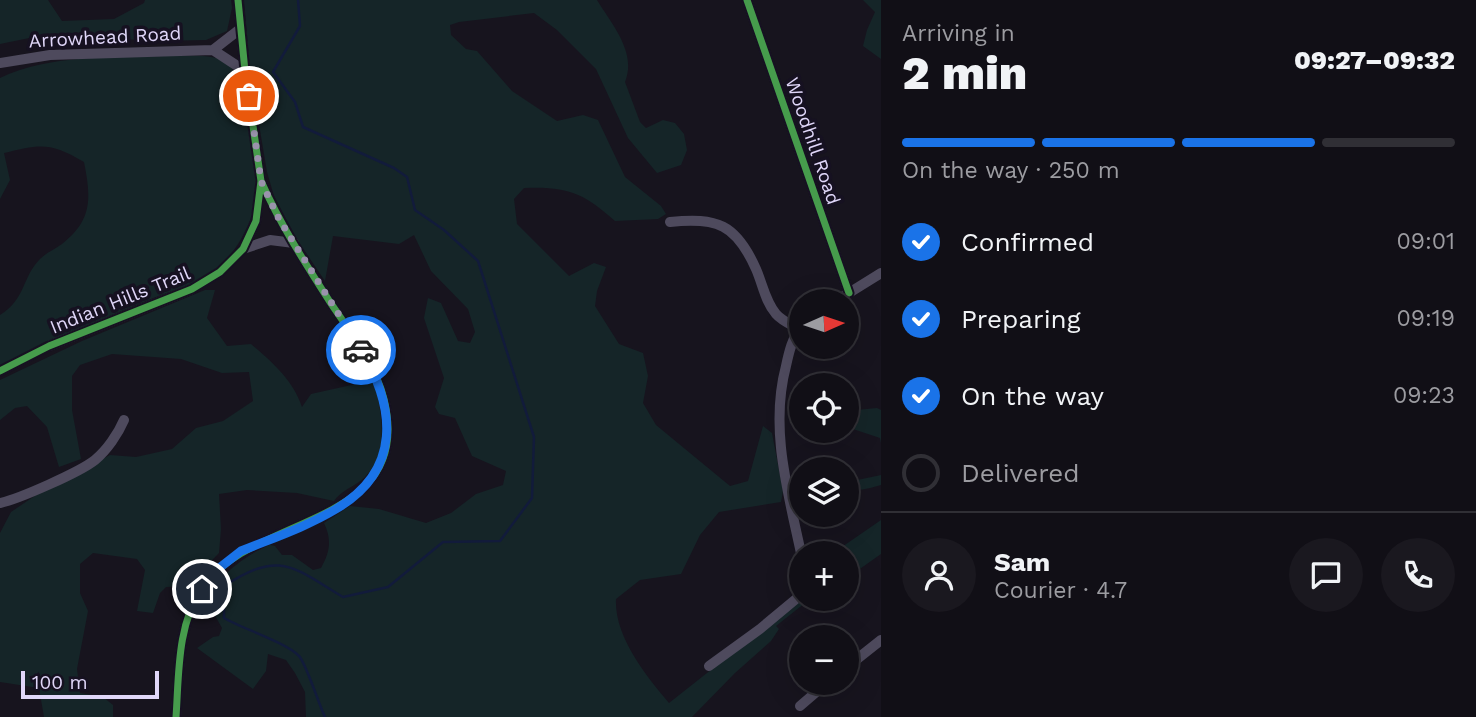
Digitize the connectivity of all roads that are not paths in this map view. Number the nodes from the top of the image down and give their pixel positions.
1 (238, 0) edge
2 (747, 0) edge
3 (240, 29) junction
4 (213, 50) junction
5 (0, 63) edge
6 (245, 71) junction
7 (261, 181) junction
8 (670, 222) dead end
9 (294, 243) junction
10 (243, 249) junction
11 (881, 273) edge
12 (848, 289) edge
13 (855, 289) edge
14 (789, 322) edge
15 (789, 356) edge
16 (0, 371) edge
17 (124, 420) dead end
18 (0, 503) edge
19 (799, 541) edge
20 (789, 605) edge
21 (877, 643) edge
22 (859, 657) edge
23 (881, 657) edge
24 (709, 666) dead end
25 (813, 695) edge
26 (800, 706) dead end
27 (176, 717) edge

1 - 3 street, Indian Hills Trail
2 - 12 street, Woodhill Road
3 - 4 street
3 - 6 street, Indian Hills Trail
4 - 5 street, Arrowhead Road
4 - 6 street
6 - 7 street, Indian Hills Trail
7 - 9 street
7 - 10 street, Indian Hills Trail
8 - 14 street
9 - 10 street
9 - 27 street
10 - 16 street, Indian Hills Trail
11 - 13 street
15 - 19 street
17 - 18 street
20 - 24 street
21 - 22 street
21 - 23 street
25 - 26 street

